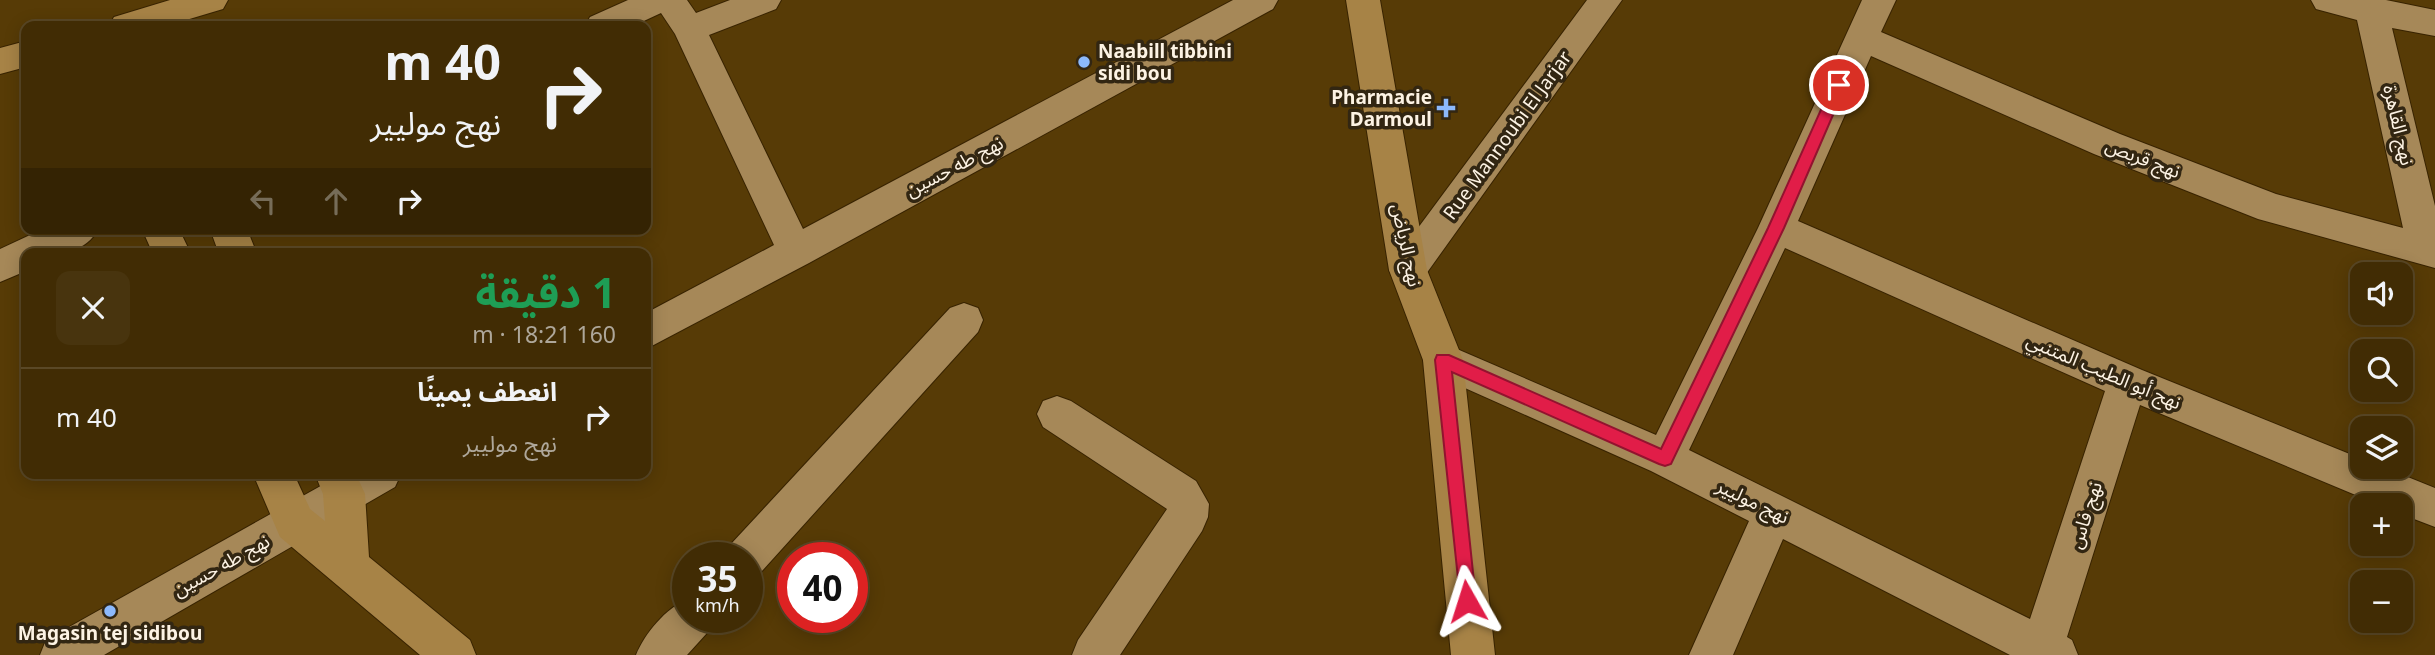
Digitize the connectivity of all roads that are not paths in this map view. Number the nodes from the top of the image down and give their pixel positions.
1 (211, 0) edge
2 (659, 0) edge
3 (670, 0) edge
4 (764, 0) edge
5 (1261, 0) edge
6 (1363, 0) edge
7 (1605, 0) edge
8 (1879, 0) edge
9 (2328, 0) edge
10 (2371, 6) edge
11 (146, 21) edge
12 (612, 21) edge
13 (2435, 23) edge
14 (689, 29) junction
15 (1860, 37) junction
16 (21, 55) edge
17 (0, 61) edge
18 (1776, 228) junction
19 (67, 235) edge
20 (39, 248) edge
21 (2431, 251) edge
22 (796, 252) junction
23 (21, 256) edge
24 (0, 266) edge
25 (1408, 270) junction
26 (964, 320) dead end
27 (651, 329) edge
28 (1443, 360) junction
29 (2129, 382) junction
30 (1057, 414) dead end
31 (1665, 458) junction
32 (275, 479) edge
33 (360, 479) edge
34 (340, 484) edge
35 (2435, 508) edge
36 (1774, 512) junction
37 (295, 523) junction
38 (761, 542) edge
39 (348, 569) junction
40 (678, 633) edge
41 (2049, 652) edge
42 (61, 655) edge
43 (454, 655) edge
44 (658, 655) edge
45 (1094, 655) edge
46 (1473, 655) edge
47 (1711, 655) edge

1 - 11 street
2 - 12 street
3 - 14 street
4 - 14 street
5 - 22 street, نهج طه حسين
6 - 25 street, نهج الرياض
7 - 25 street, Rue Mannoubi El Jarjar
8 - 15 street
9 - 10 street
10 - 13 street
10 - 21 street, نهج القاهرة
14 - 22 street
15 - 18 street
15 - 21 street, نهج قربص
16 - 17 street
18 - 29 street, نهج أبو الطيب المتنبي
18 - 31 street
19 - 20 street
22 - 27 street, نهج طه حسين
23 - 24 street
25 - 28 street, نهج الرياض
26 - 38 street
28 - 31 street, نهج موليير
28 - 46 street, نهج الرياض
29 - 35 street, نهج أبو الطيب المتنبي
29 - 41 street, نهج فاس
30 - 45 street
31 - 36 street, نهج موليير
32 - 37 street
33 - 34 street, نهج طه حسين
34 - 37 street, نهج طه حسين
34 - 39 street
36 - 41 street, نهج موليير
36 - 47 street
37 - 39 street
37 - 42 street, نهج طه حسين
39 - 43 street
40 - 44 street

